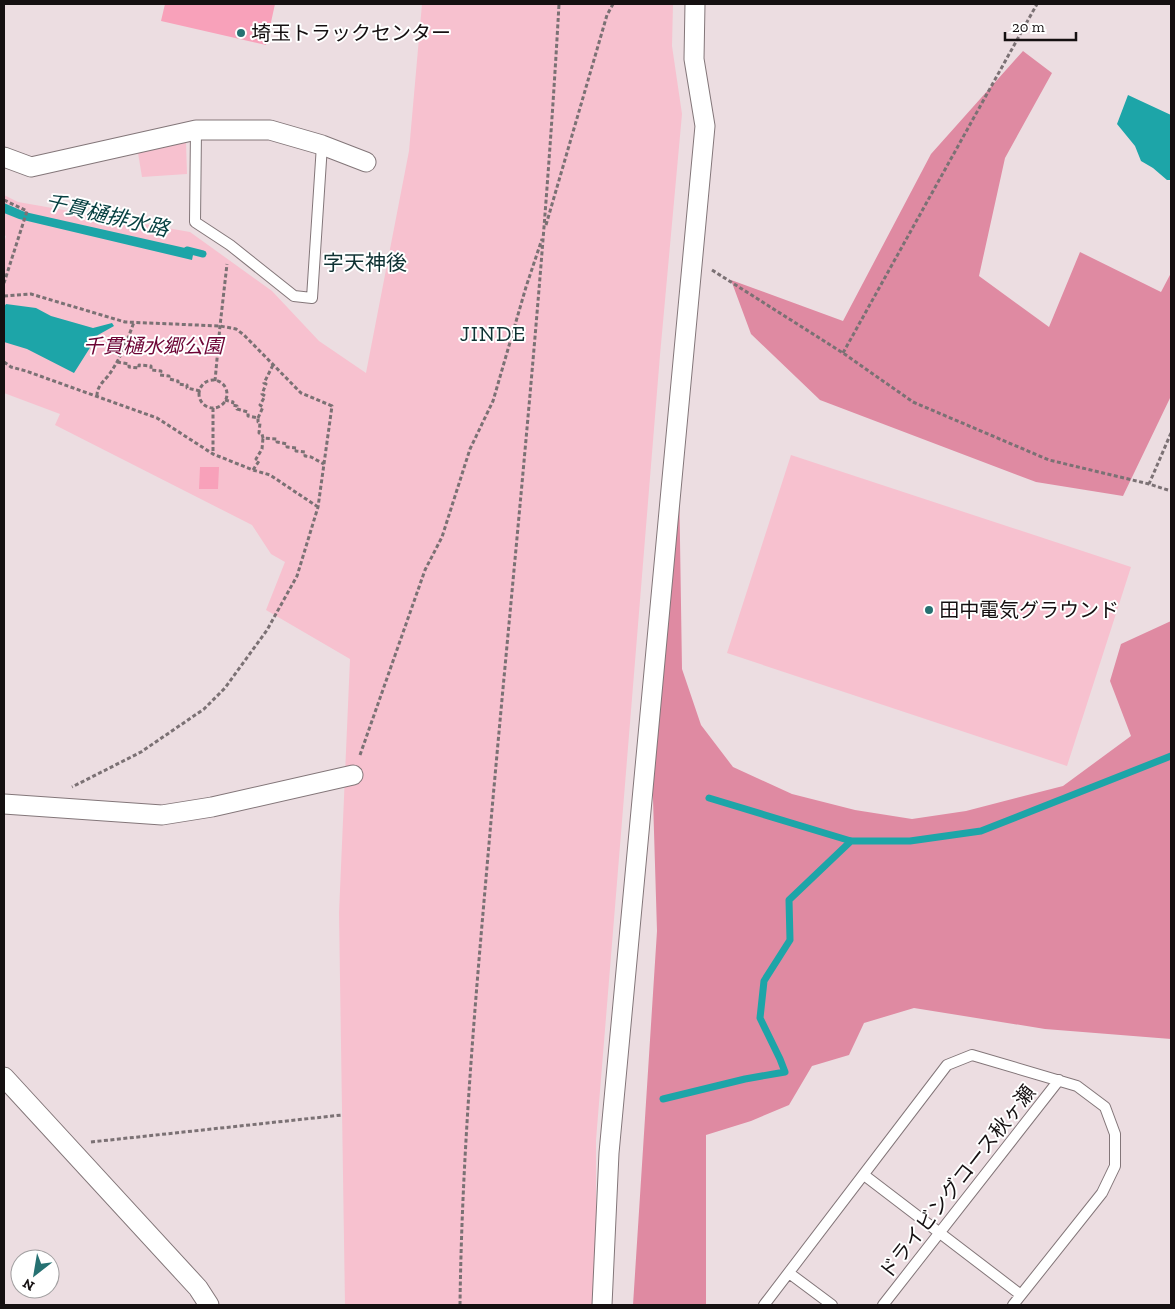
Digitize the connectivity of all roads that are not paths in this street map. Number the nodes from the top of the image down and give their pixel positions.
1 (695, 4) edge
2 (196, 130) junction
3 (322, 145) junction
4 (4, 157) edge
5 (366, 162) dead end
6 (353, 775) road end
7 (4, 804) edge
8 (4, 1077) edge
9 (1059, 1080) junction
10 (864, 1175) junction
11 (940, 1233) junction
12 (789, 1272) junction
13 (189, 1279) junction
14 (1021, 1295) junction
15 (194, 1305) edge
16 (209, 1305) edge
17 (602, 1305) edge
18 (764, 1305) edge
19 (832, 1305) edge
20 (883, 1305) edge
21 (1013, 1305) edge

1 - 17 street
2 - 3 street
2 - 3 lane
2 - 4 street
3 - 5 street
6 - 7 street
8 - 13 street
9 - 10 lane
9 - 11 lane, ドライビングコース秋ヶ瀬
9 - 14 lane
10 - 11 lane
10 - 12 lane
11 - 14 lane
11 - 20 lane, ドライビングコース秋ヶ瀬
12 - 18 lane
12 - 19 lane
13 - 15 street
13 - 16 street
14 - 21 lane

